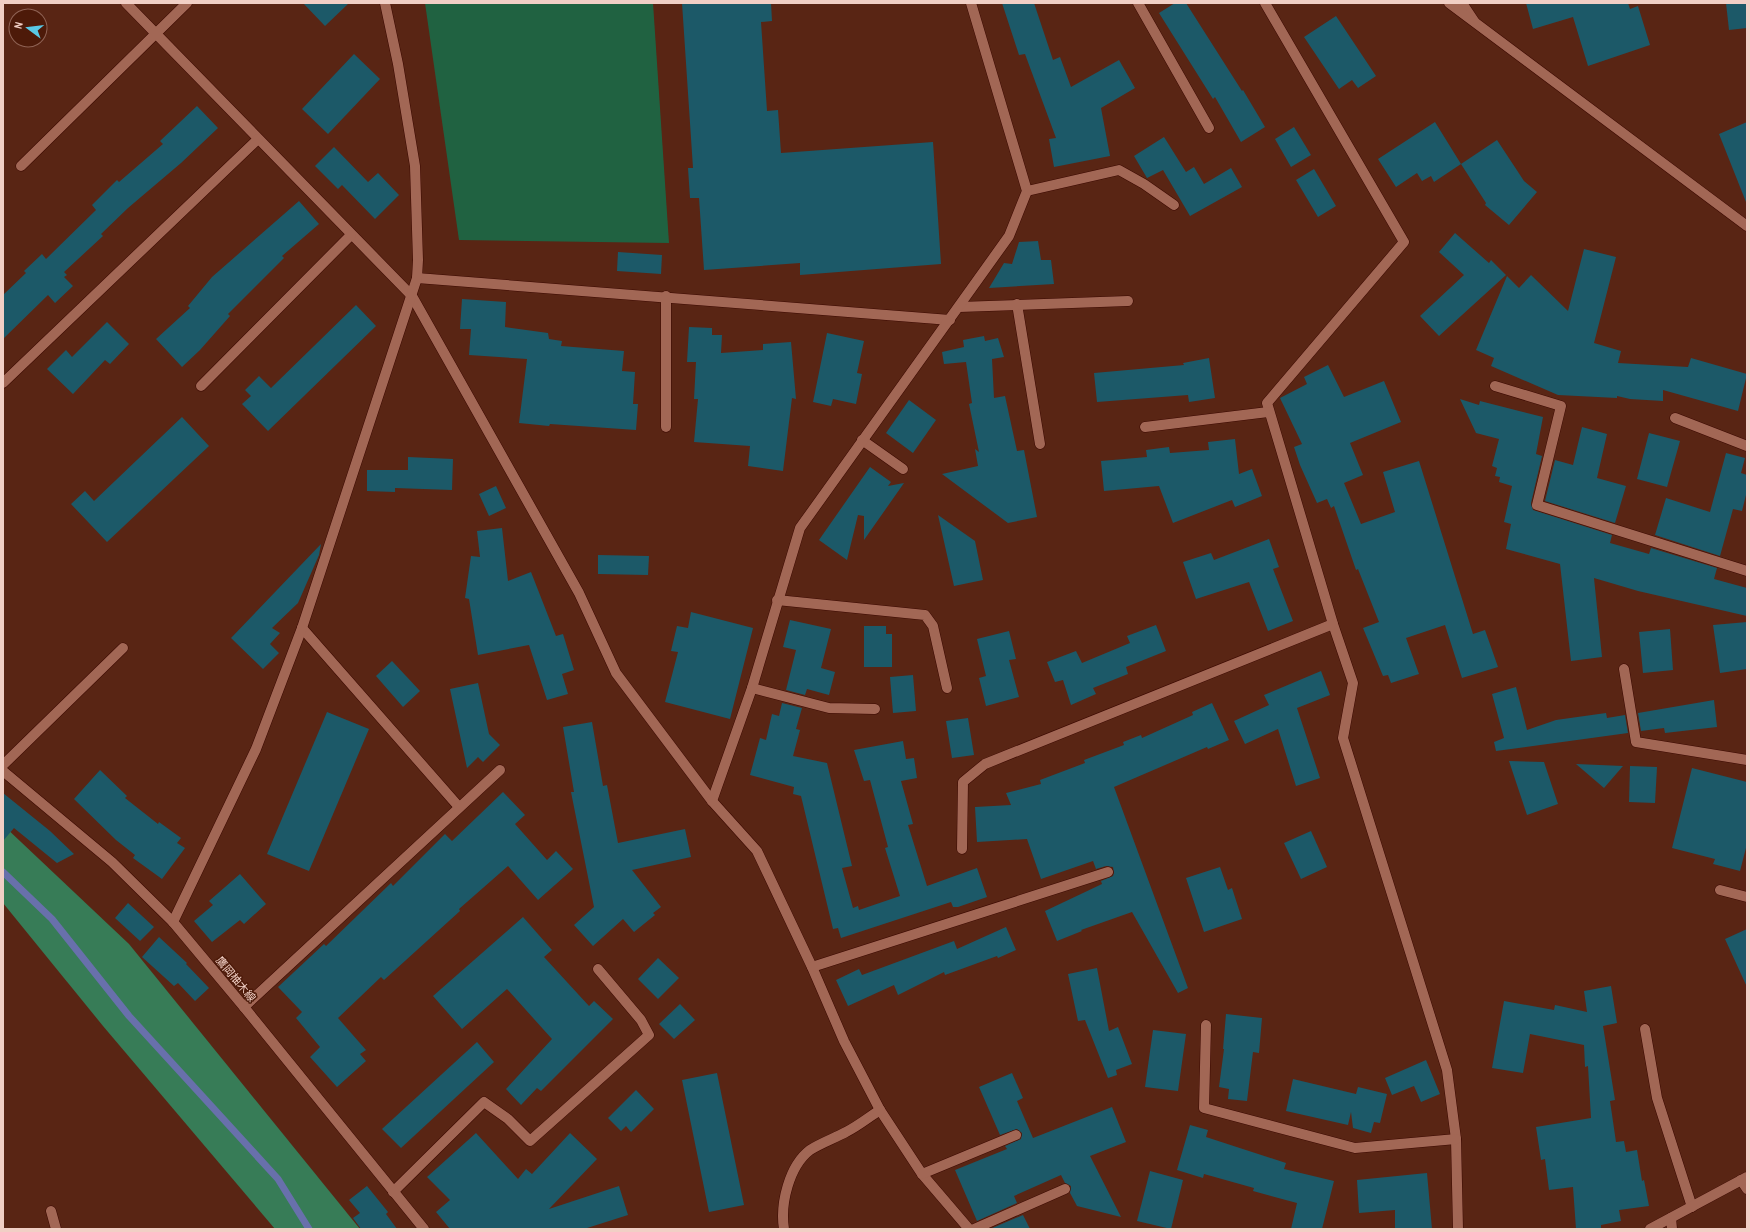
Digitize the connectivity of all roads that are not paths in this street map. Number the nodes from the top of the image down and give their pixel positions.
1 (126, 3) edge
2 (187, 3) edge
3 (385, 3) edge
4 (971, 3) edge
5 (1138, 3) edge
6 (1265, 3) edge
7 (1449, 3) edge
8 (1462, 3) edge
9 (1475, 22) junction
10 (156, 34) junction
11 (1209, 128) dead end
12 (258, 139) junction
13 (21, 166) dead end
14 (1027, 191) junction
15 (1174, 206) dead end
16 (1747, 226) edge
17 (351, 235) junction
18 (417, 278) junction
19 (412, 296) junction
20 (666, 296) junction
21 (1128, 301) dead end
22 (1017, 304) junction
23 (959, 307) junction
24 (950, 320) junction
25 (3, 383) edge
26 (201, 386) dead end
27 (1496, 386) dead end
28 (1268, 412) junction
29 (1675, 418) dead end
30 (666, 427) dead end
31 (1145, 427) dead end
32 (862, 440) junction
33 (1040, 444) dead end
34 (1747, 446) edge
35 (903, 469) dead end
36 (1747, 571) edge
37 (777, 600) junction
38 (1333, 624) junction
39 (302, 628) junction
40 (123, 648) dead end
41 (1624, 669) dead end
42 (752, 688) junction
43 (947, 688) dead end
44 (875, 709) dead end
45 (1747, 760) edge
46 (3, 765) edge
47 (500, 770) dead end
48 (3, 771) edge
49 (712, 801) junction
50 (459, 807) junction
51 (962, 849) dead end
52 (1108, 872) dead end
53 (1720, 890) dead end
54 (1747, 897) edge
55 (173, 922) junction
56 (812, 967) junction
57 (598, 969) dead end
58 (244, 1007) junction
59 (1206, 1025) dead end
60 (1646, 1030) dead end
61 (880, 1110) junction
62 (1016, 1135) dead end
63 (1456, 1139) junction
64 (922, 1174) junction
65 (1744, 1178) edge
66 (1065, 1189) dead end
67 (1747, 1189) edge
68 (393, 1192) junction
69 (1692, 1207) junction
70 (51, 1211) dead end
71 (1671, 1218) junction
72 (56, 1229) edge
73 (424, 1229) edge
74 (784, 1229) edge
75 (969, 1229) edge
76 (974, 1229) edge
77 (1458, 1229) edge
78 (1650, 1229) edge
79 (1672, 1229) edge

1 - 10 street
2 - 10 street
3 - 18 street
4 - 14 street
5 - 11 street
6 - 28 street
7 - 9 street
8 - 9 street
9 - 16 street
10 - 12 street
10 - 13 street
12 - 17 street
12 - 25 street
14 - 15 street
14 - 23 street
17 - 19 street
17 - 26 street
18 - 19 street
18 - 20 street
19 - 39 street
19 - 49 street
20 - 24 street
20 - 30 street
21 - 22 street
22 - 23 street
22 - 33 street
23 - 24 street
24 - 32 street
27 - 36 street
28 - 31 street
28 - 38 street
29 - 34 street
32 - 35 street
32 - 37 street
37 - 42 street
37 - 43 street
38 - 51 street
38 - 63 street
39 - 50 street
39 - 55 street
40 - 46 street
41 - 45 street
42 - 44 street
42 - 49 street
47 - 50 street
48 - 55 street, 鷹岡柚木線
49 - 56 street
50 - 58 street
52 - 56 street
53 - 54 street
55 - 58 street, 鷹岡柚木線
56 - 61 street
57 - 68 street
58 - 68 street, 鷹岡柚木線
59 - 63 street
60 - 69 street
61 - 64 street
61 - 74 street
62 - 64 street
63 - 77 street
64 - 75 street
65 - 67 street
65 - 69 street
66 - 76 street
68 - 73 street, 鷹岡柚木線
69 - 71 street
70 - 72 street
71 - 78 street
71 - 79 street

